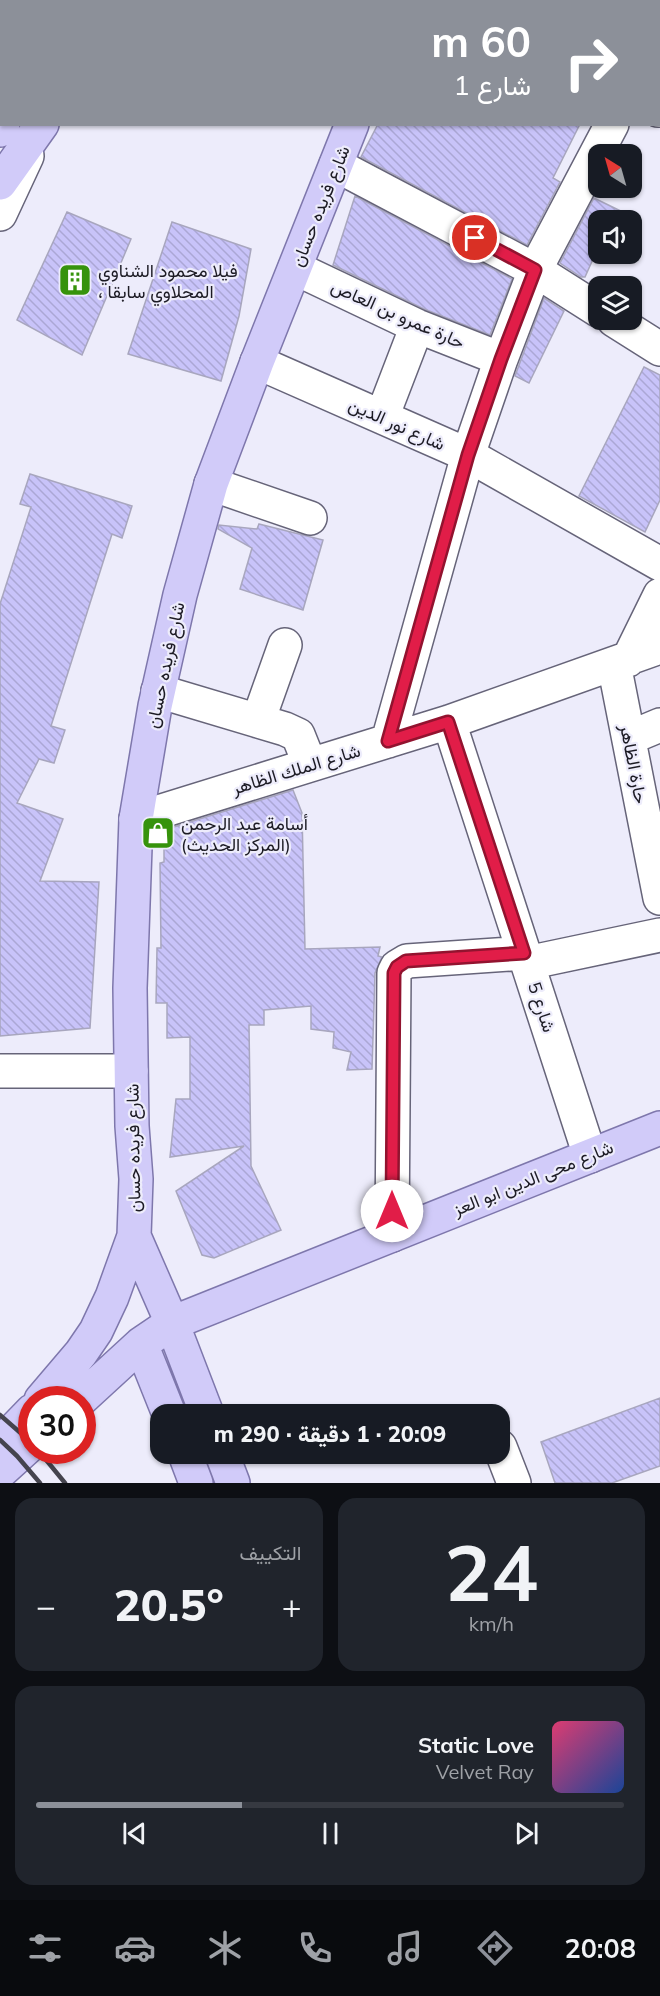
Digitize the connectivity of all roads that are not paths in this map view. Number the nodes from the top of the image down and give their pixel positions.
1 (351, 126) edge
2 (611, 126) edge
3 (40, 127) edge
4 (336, 165) junction
5 (0, 183) edge
6 (0, 214) edge
7 (295, 268) junction
8 (535, 270) junction
9 (588, 304) edge
10 (417, 326) junction
11 (630, 330) edge
12 (660, 349) edge
13 (501, 359) junction
14 (257, 362) junction
15 (382, 417) junction
16 (468, 455) junction
17 (211, 484) junction
18 (310, 518) dead end
19 (660, 564) edge
20 (660, 596) edge
21 (285, 645) dead end
22 (660, 647) edge
23 (621, 662) junction
24 (159, 692) junction
25 (258, 721) junction
26 (448, 722) junction
27 (660, 725) edge
28 (629, 738) junction
29 (388, 741) junction
30 (310, 765) junction
31 (136, 819) junction
32 (657, 865) edge
33 (660, 898) edge
34 (660, 935) edge
35 (526, 958) junction
36 (0, 1071) edge
37 (131, 1071) junction
38 (660, 1128) edge
39 (590, 1156) junction
40 (392, 1235) junction
41 (134, 1236) junction
42 (172, 1323) junction
43 (141, 1344) junction
44 (53, 1386) edge
45 (95, 1386) edge
46 (165, 1404) edge
47 (203, 1404) edge
48 (18, 1425) edge
49 (0, 1444) edge
50 (18, 1456) edge
51 (189, 1464) edge
52 (226, 1464) edge
53 (507, 1464) edge
54 (0, 1472) edge
55 (196, 1483) edge
56 (233, 1483) edge
57 (514, 1483) edge

1 - 4 main road, شارع فريده حسان
2 - 8 street
3 - 5 main road
3 - 6 street
4 - 7 main road, شارع فريده حسان
4 - 8 street
7 - 10 street, حارة عمرو بن العاص
7 - 14 main road, شارع فريده حسان
8 - 9 street
8 - 13 street
10 - 13 street, حارة عمرو بن العاص
10 - 15 street
11 - 12 street
13 - 16 street
14 - 15 street, شارع نور الدين
14 - 17 main road, شارع فريده حسان
15 - 16 street, شارع نور الدين
16 - 19 street, شارع نور الدين
16 - 29 street
17 - 18 street
17 - 24 main road, شارع فريده حسان
20 - 23 street
21 - 25 street
22 - 23 street, شارع الملك الظاهر
23 - 26 street, شارع الملك الظاهر
23 - 28 street, حارة الظاهر
24 - 25 street
24 - 31 main road, شارع فريده حسان
25 - 30 street
26 - 29 street, شارع الملك الظاهر
26 - 35 street, شارع 5
27 - 28 street
28 - 32 street, حارة الظاهر
29 - 30 street, شارع الملك الظاهر
30 - 31 street, شارع الملك الظاهر
31 - 37 main road, شارع فريده حسان
32 - 33 street, حارة الظاهر
34 - 35 street
35 - 39 street, شارع 5
35 - 40 street
36 - 37 street
37 - 41 main road, شارع فريده حسان
38 - 39 main road, شارع محى الدين ابو العز
39 - 40 main road, شارع محى الدين ابو العز
40 - 42 main road, شارع محى الدين ابو العز
41 - 42 main road
41 - 44 main road
42 - 43 main road, شارع محى الدين ابو العز
42 - 47 main road
43 - 45 main road, شارع محى الدين ابو العز
43 - 46 main road
48 - 49 main road
50 - 54 main road
51 - 55 main road
52 - 56 main road
53 - 57 street

